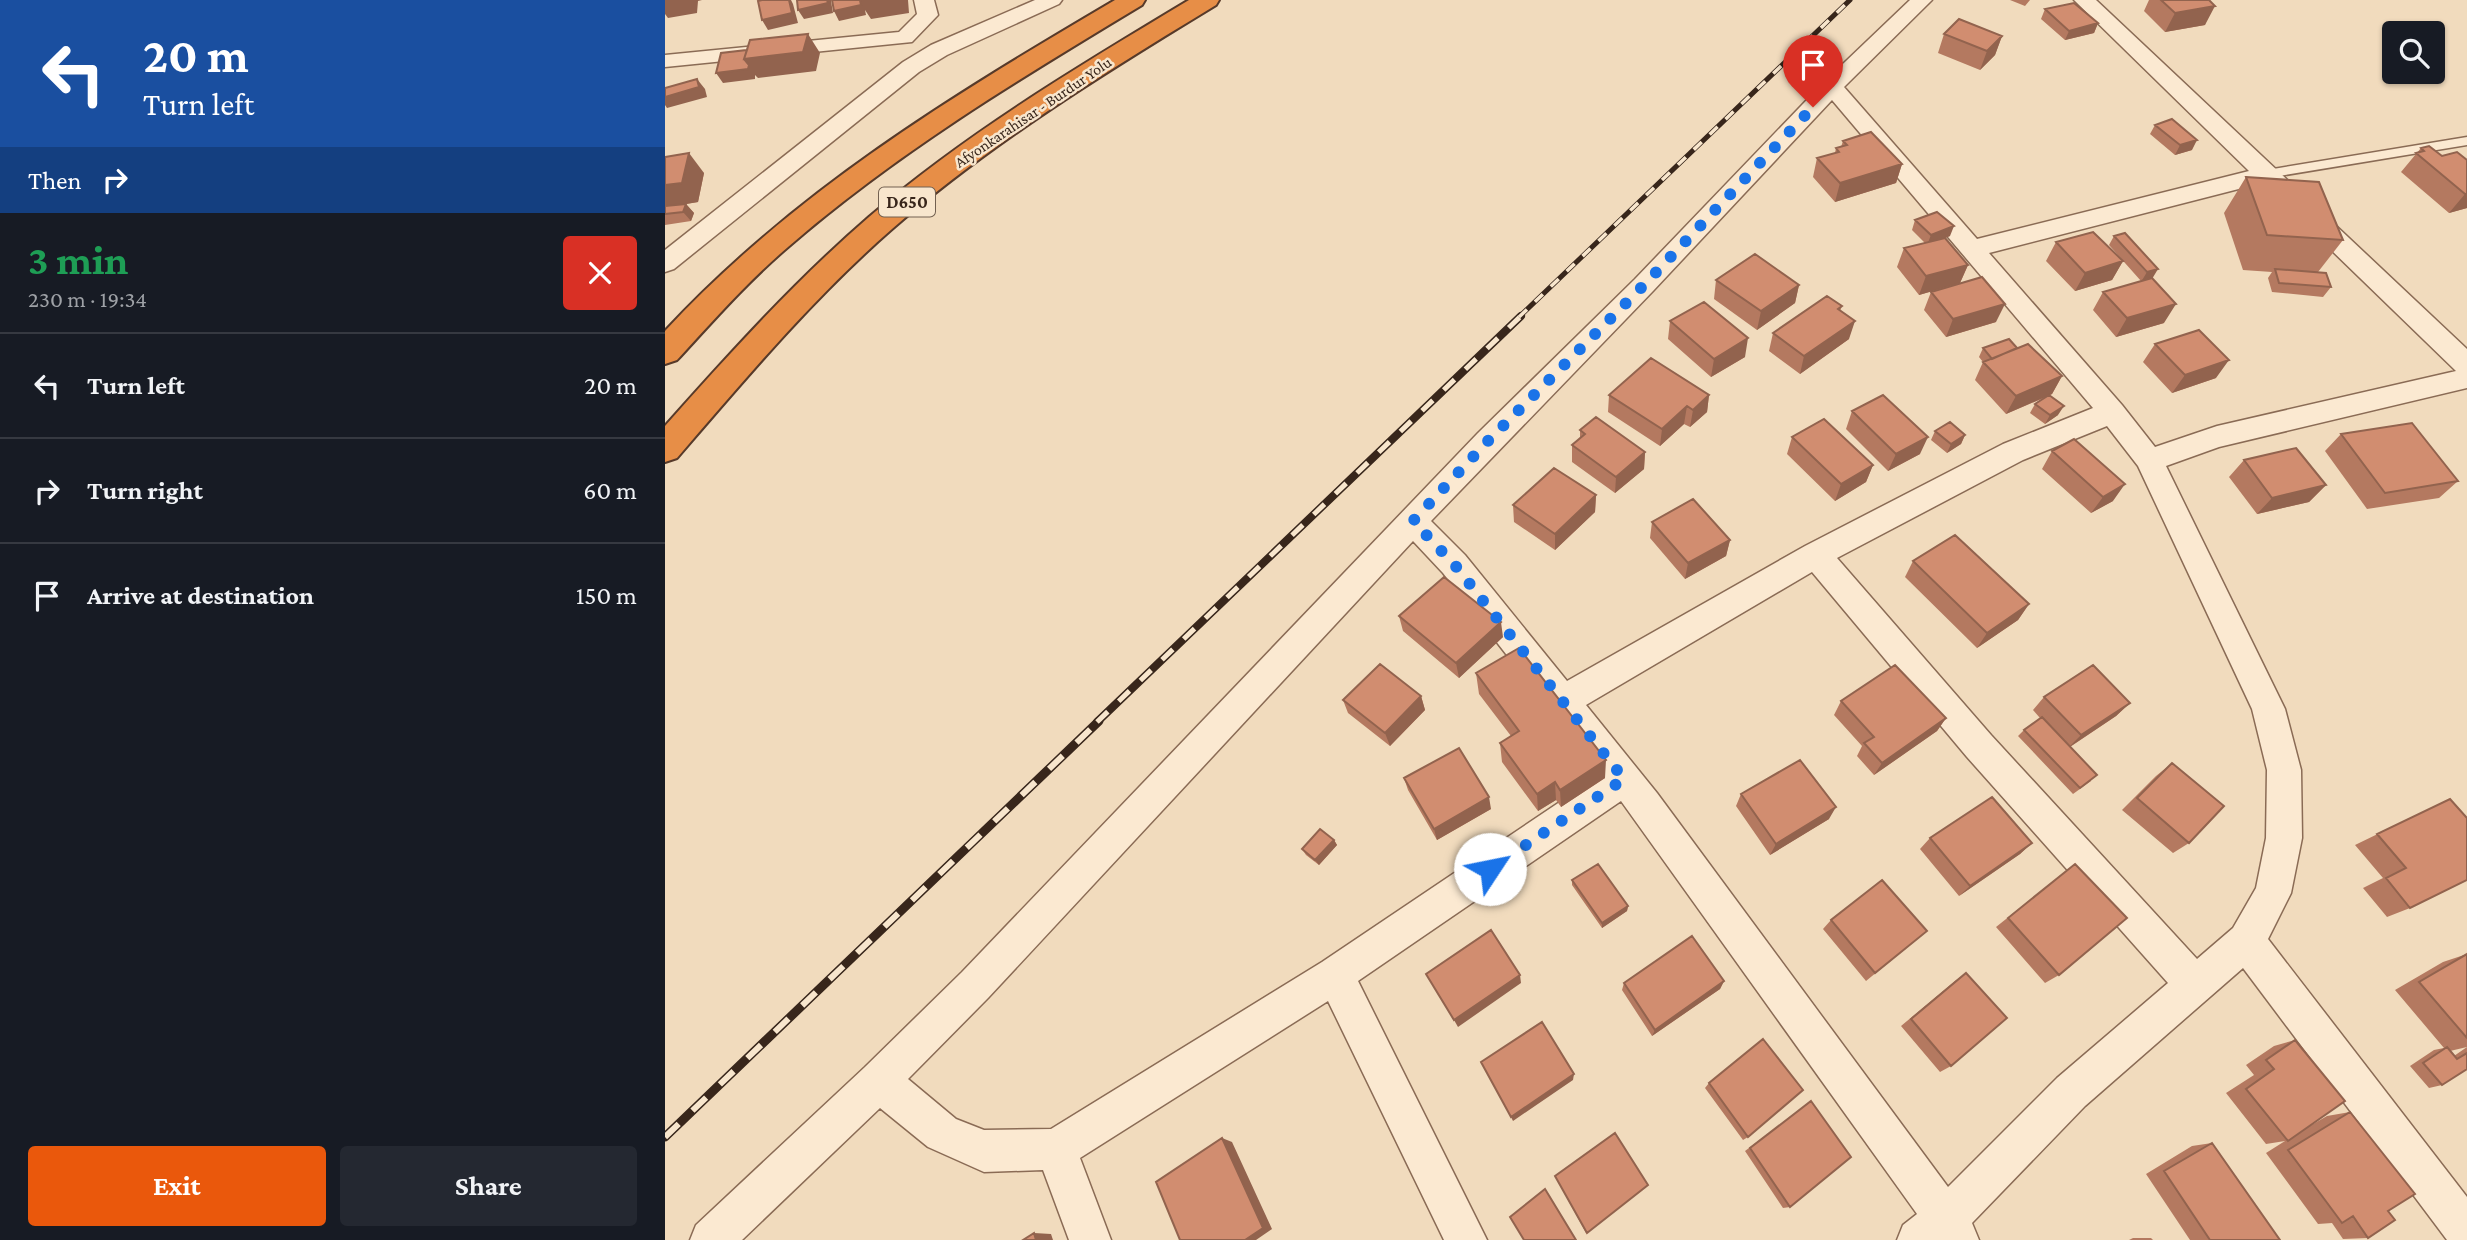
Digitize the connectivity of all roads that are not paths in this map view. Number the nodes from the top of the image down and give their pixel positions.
1 (924, 0) edge
2 (1052, 0) edge
3 (1133, 0) edge
4 (1207, 0) edge
5 (1922, 0) edge
6 (2084, 0) edge
7 (665, 61) edge
8 (1832, 87) junction
9 (2467, 141) edge
10 (2267, 174) junction
11 (1972, 248) junction
12 (665, 263) edge
13 (665, 352) edge
14 (2467, 365) edge
15 (2467, 378) edge
16 (2112, 412) junction
17 (665, 449) edge
18 (2149, 460) junction
19 (1413, 521) junction
20 (1817, 555) junction
21 (1562, 701) junction
22 (1624, 779) junction
23 (2246, 941) junction
24 (1335, 975) junction
25 (2196, 986) junction
26 (879, 1081) junction
27 (1056, 1149) junction
28 (2467, 1231) edge
29 (1941, 1233) edge
30 (711, 1240) edge
31 (1090, 1240) edge
32 (1466, 1240) edge

1 - 7 street
2 - 12 street
3 - 13 highway, D650
4 - 17 highway, Afyonkarahisar - Burdur Yolu / D650
5 - 8 street
6 - 10 street
8 - 11 street
8 - 19 street
9 - 10 lane
10 - 11 street
10 - 14 street
11 - 16 street
15 - 18 street
16 - 18 street
16 - 20 street
18 - 23 street
19 - 21 street
19 - 26 street
20 - 21 street
20 - 25 street
21 - 22 street
22 - 24 street
22 - 29 street
23 - 25 street
23 - 28 street
24 - 27 street
24 - 32 street
25 - 29 street
26 - 27 street
26 - 30 street
27 - 31 street

